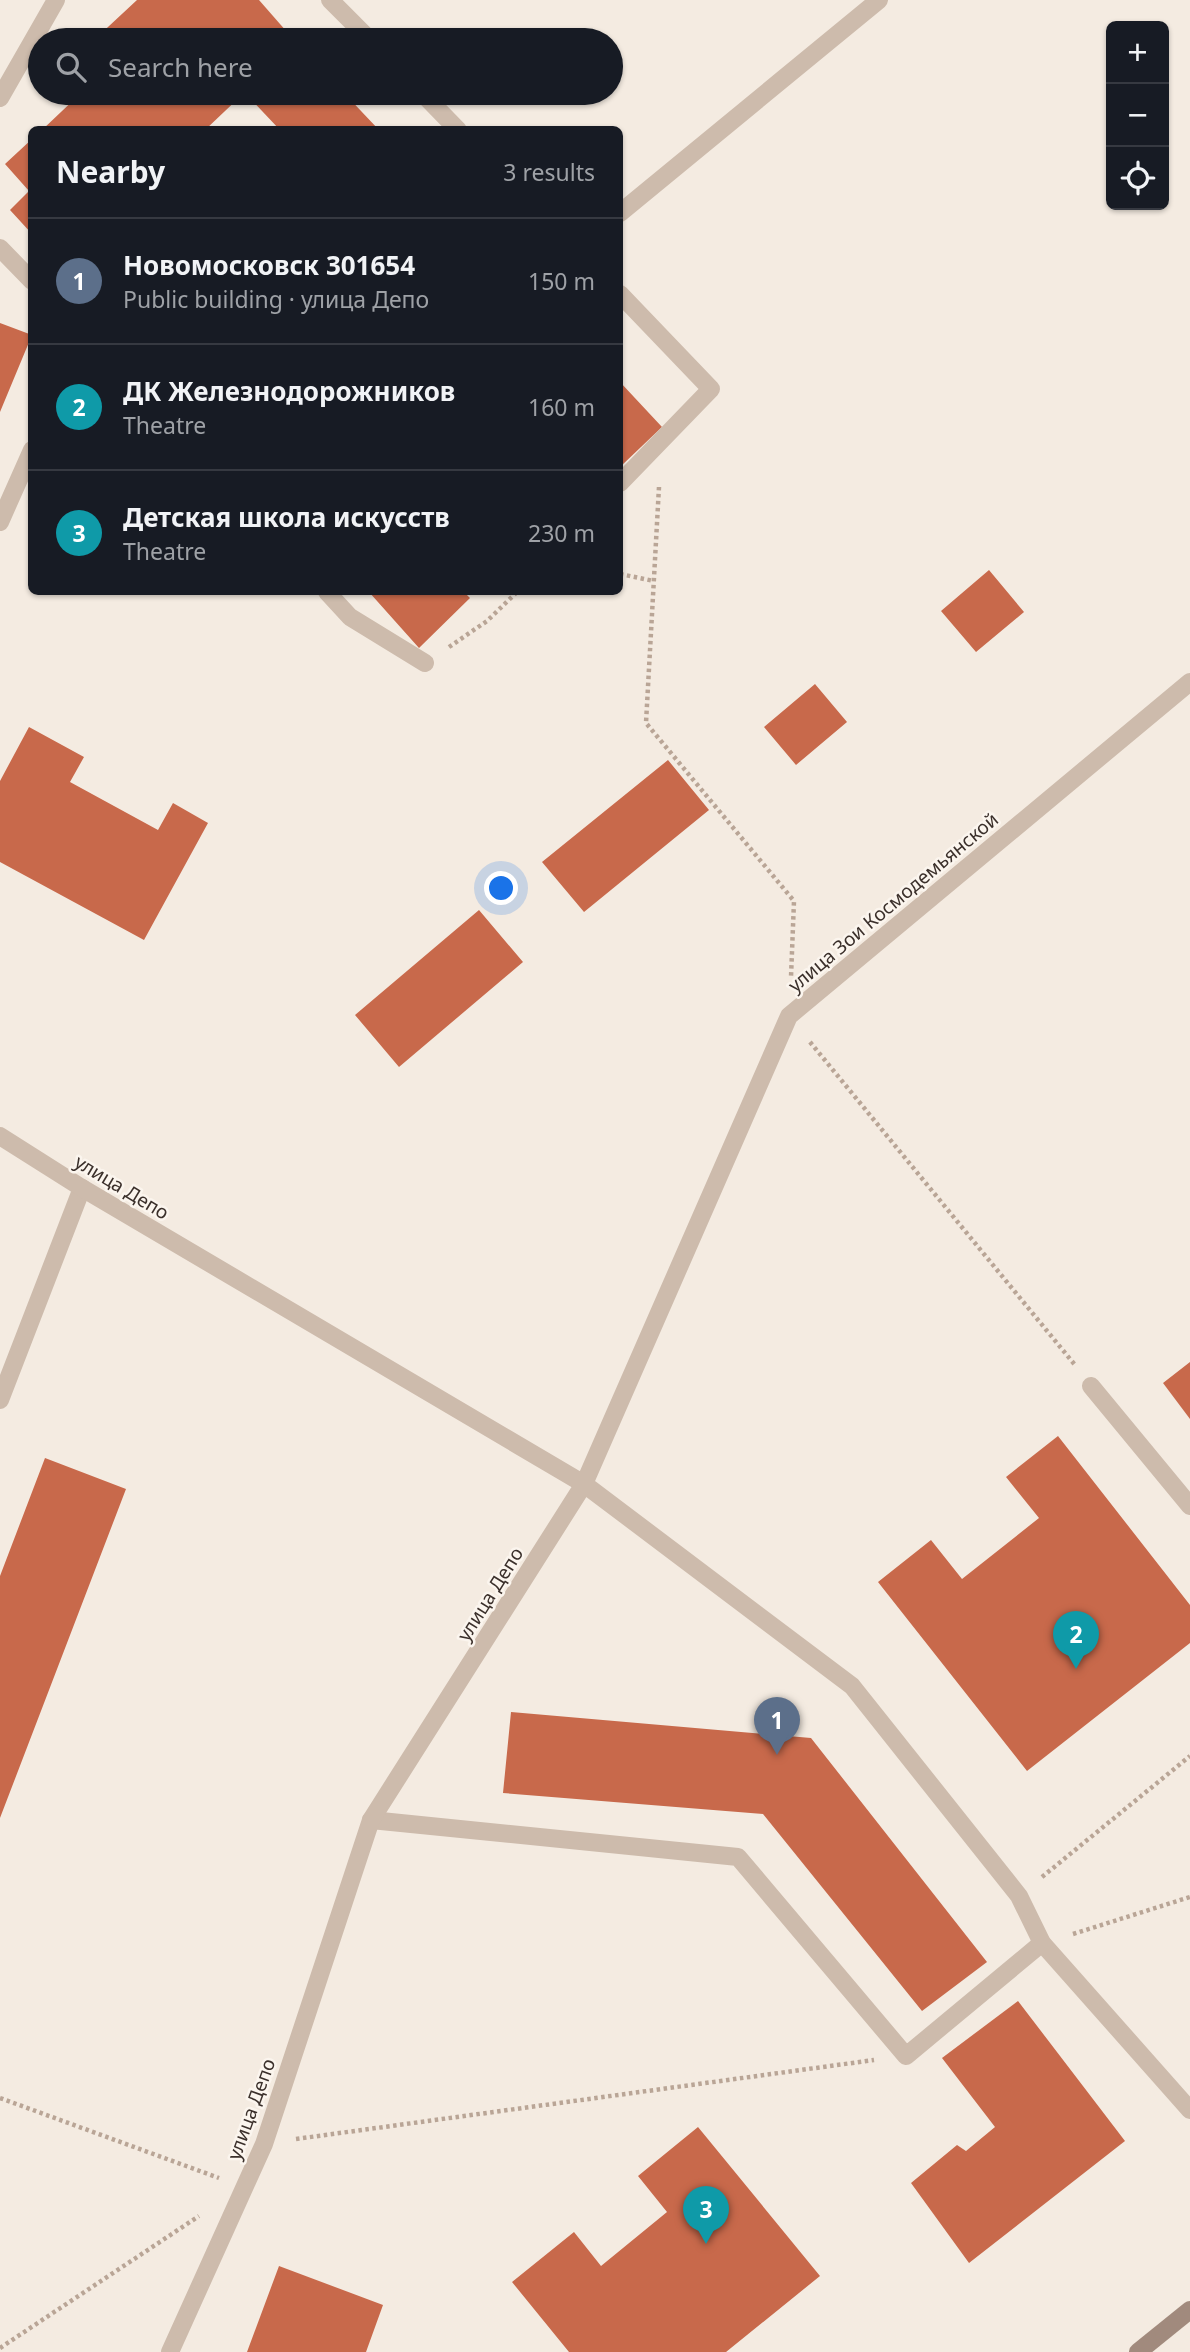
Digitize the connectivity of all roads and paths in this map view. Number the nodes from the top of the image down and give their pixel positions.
1 (56, 0) edge
2 (330, 0) edge
3 (879, 0) edge
4 (40, 28) edge
5 (358, 28) edge
6 (28, 49) edge
7 (0, 98) edge
8 (434, 105) edge
9 (454, 126) edge
10 (623, 211) edge
11 (0, 248) edge
12 (28, 277) edge
13 (623, 297) edge
14 (662, 437) junction
15 (28, 459) edge
16 (623, 480) edge
17 (0, 522) edge
18 (623, 575) edge
19 (654, 582) junction
20 (330, 595) edge
21 (514, 595) edge
22 (425, 663) joint
23 (1190, 682) edge
24 (789, 1016) junction
25 (0, 1136) edge
26 (82, 1188) junction
27 (1091, 1386) joint
28 (0, 1400) edge
29 (584, 1484) junction
30 (1190, 1506) edge
31 (1190, 1756) edge
32 (371, 1820) junction
33 (1019, 1896) junction
34 (1190, 1897) edge
35 (1042, 1943) junction
36 (906, 2056) junction
37 (0, 2098) edge
38 (1190, 2110) edge
39 (264, 2144) junction
40 (243, 2186) junction
41 (1190, 2310) edge
42 (0, 2348) edge
43 (170, 2352) edge
44 (1138, 2352) edge

1 - 4 street
2 - 5 street
3 - 10 street
6 - 7 street
8 - 9 street
11 - 12 street
13 - 14 street
14 - 16 street
14 - 19 path
15 - 17 street
18 - 19 path
19 - 24 path
20 - 22 street
21 - 22 path
23 - 24 street, улица Зои Космодемьянской
24 - 27 path
24 - 29 street, улица Зои Космодемьянской
25 - 26 street, улица Депо
26 - 28 street
26 - 29 street, улица Депо
27 - 30 street
29 - 32 street, улица Депо
29 - 33 street
31 - 33 path
32 - 36 street
32 - 39 street, улица Депо
33 - 35 street
34 - 35 path
35 - 36 street
35 - 38 street
36 - 39 path
37 - 40 path
39 - 40 street, улица Депо
40 - 42 path
40 - 43 street, улица Депо
41 - 44 main road

